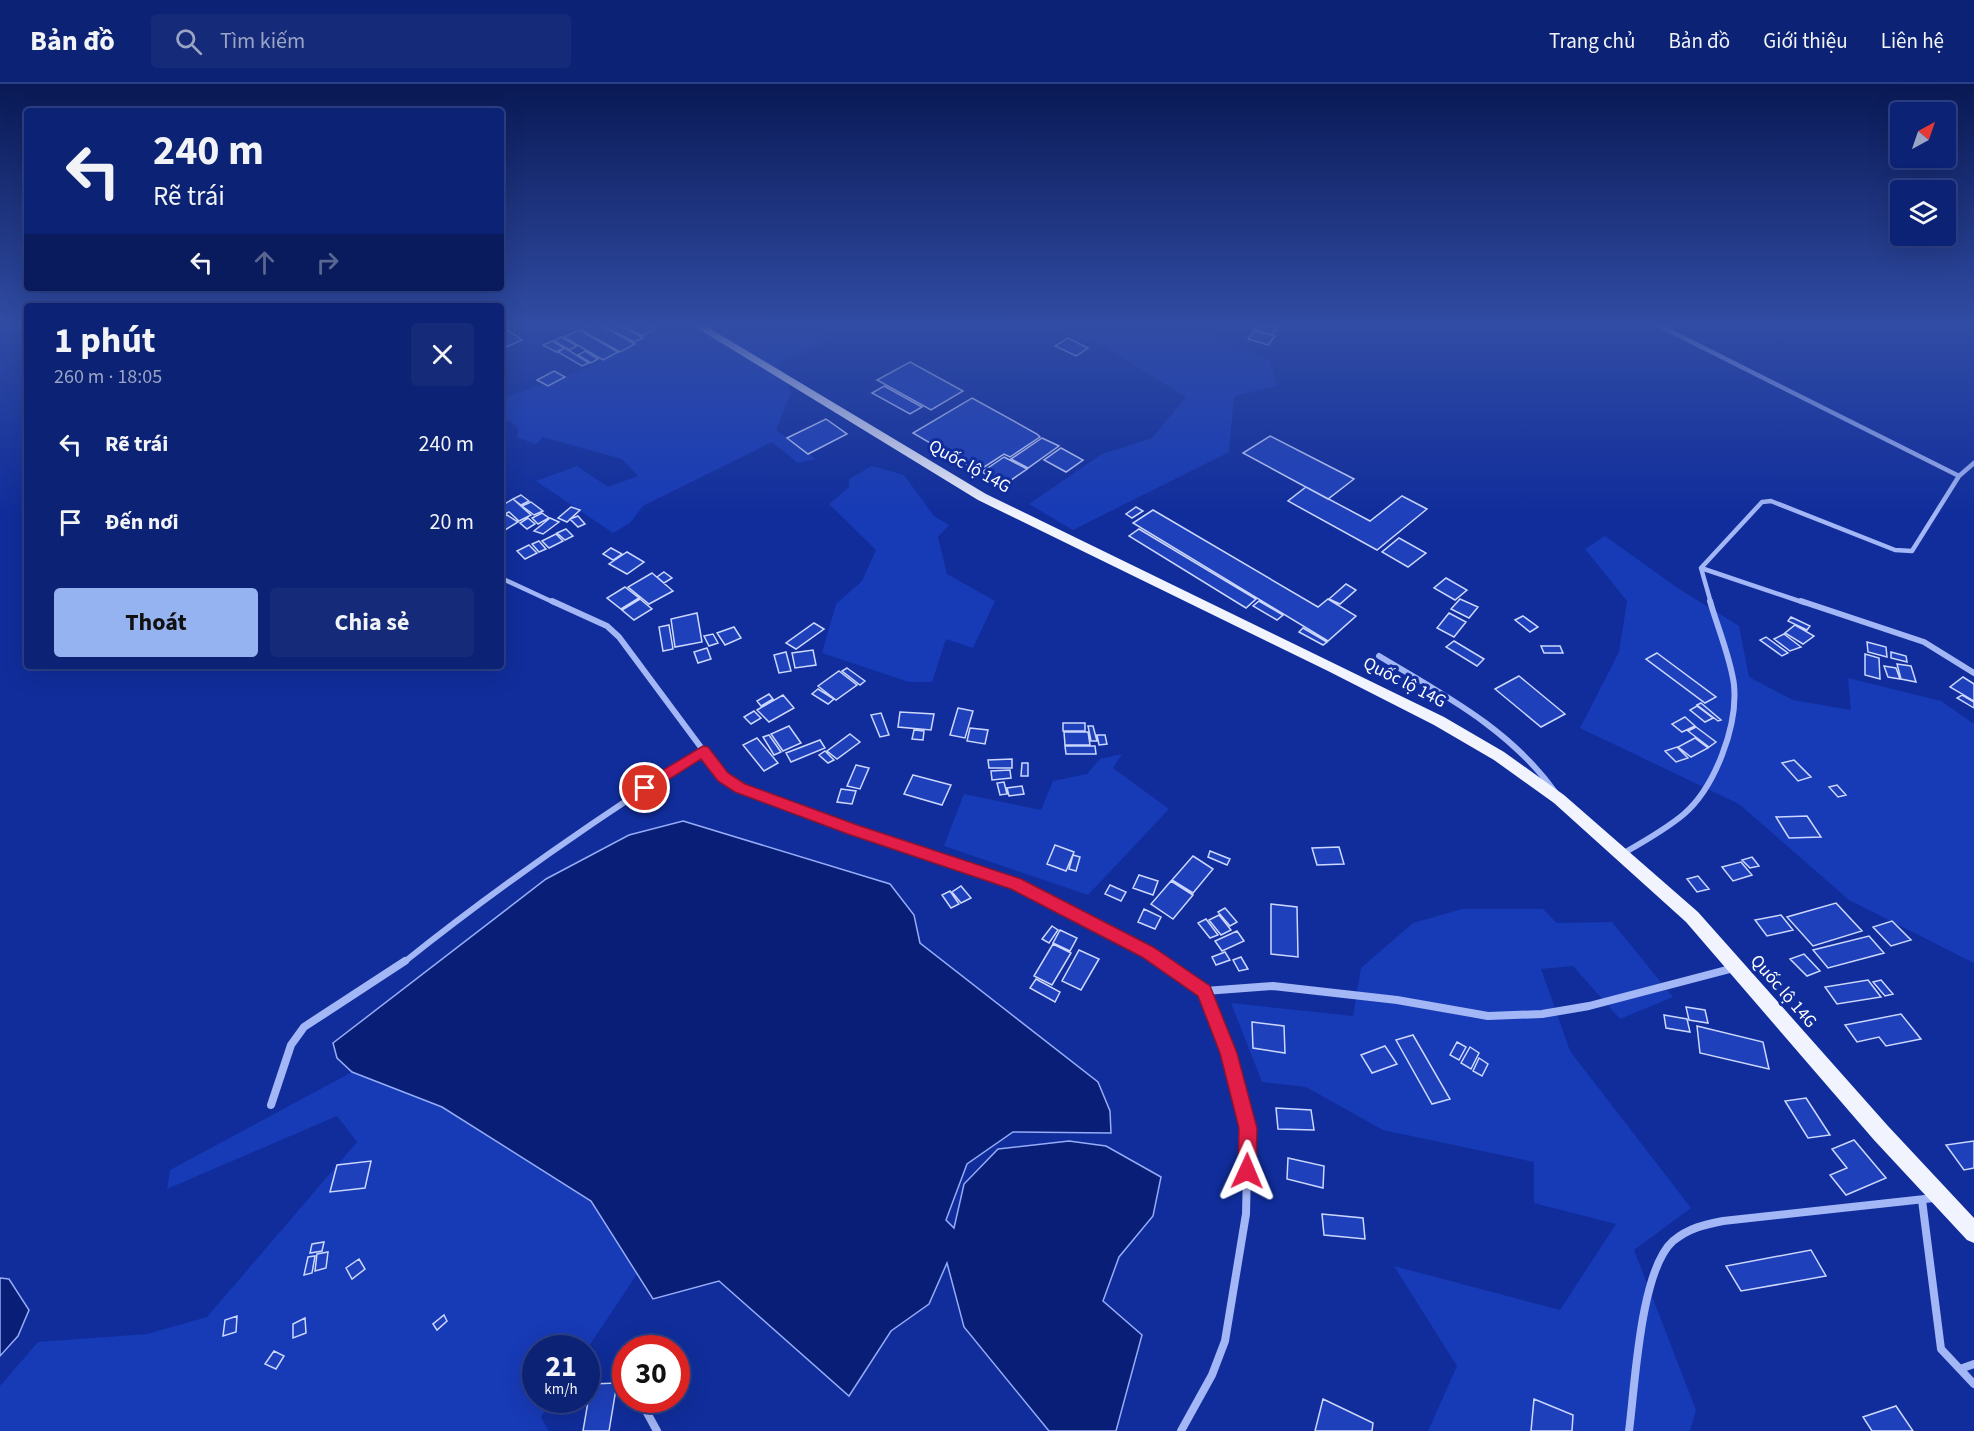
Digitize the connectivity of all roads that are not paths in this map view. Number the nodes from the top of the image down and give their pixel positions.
1 (801, 388) edge
2 (1783, 388) edge
3 (1974, 464) edge
4 (1959, 476) junction
5 (1701, 568) junction
6 (504, 579) edge
7 (1379, 656) dead end
8 (1974, 673) edge
9 (703, 751) junction
10 (1559, 799) junction
11 (1621, 854) junction
12 (1738, 967) junction
13 (1205, 991) junction
14 (271, 1105) dead end
15 (1941, 1197) junction
16 (1922, 1200) junction
17 (1974, 1233) edge
18 (1974, 1364) edge
19 (1960, 1369) junction
20 (1974, 1384) edge
21 (647, 1413) edge
22 (657, 1431) edge
23 (1181, 1431) edge
24 (1629, 1431) edge

1 - 10 main road, Quốc lộ 14G
2 - 4 street
3 - 4 street
4 - 5 street
5 - 8 street
5 - 11 street
6 - 9 street
7 - 10 street
9 - 13 street
9 - 14 street
10 - 11 main road, Quốc lộ 14G
11 - 12 main road, Quốc lộ 14G
12 - 13 street
12 - 15 main road, Quốc lộ 14G
13 - 23 street
15 - 16 street
15 - 17 main road, Quốc lộ 14G
16 - 19 street
16 - 24 street
18 - 19 street
19 - 20 street
21 - 22 street

